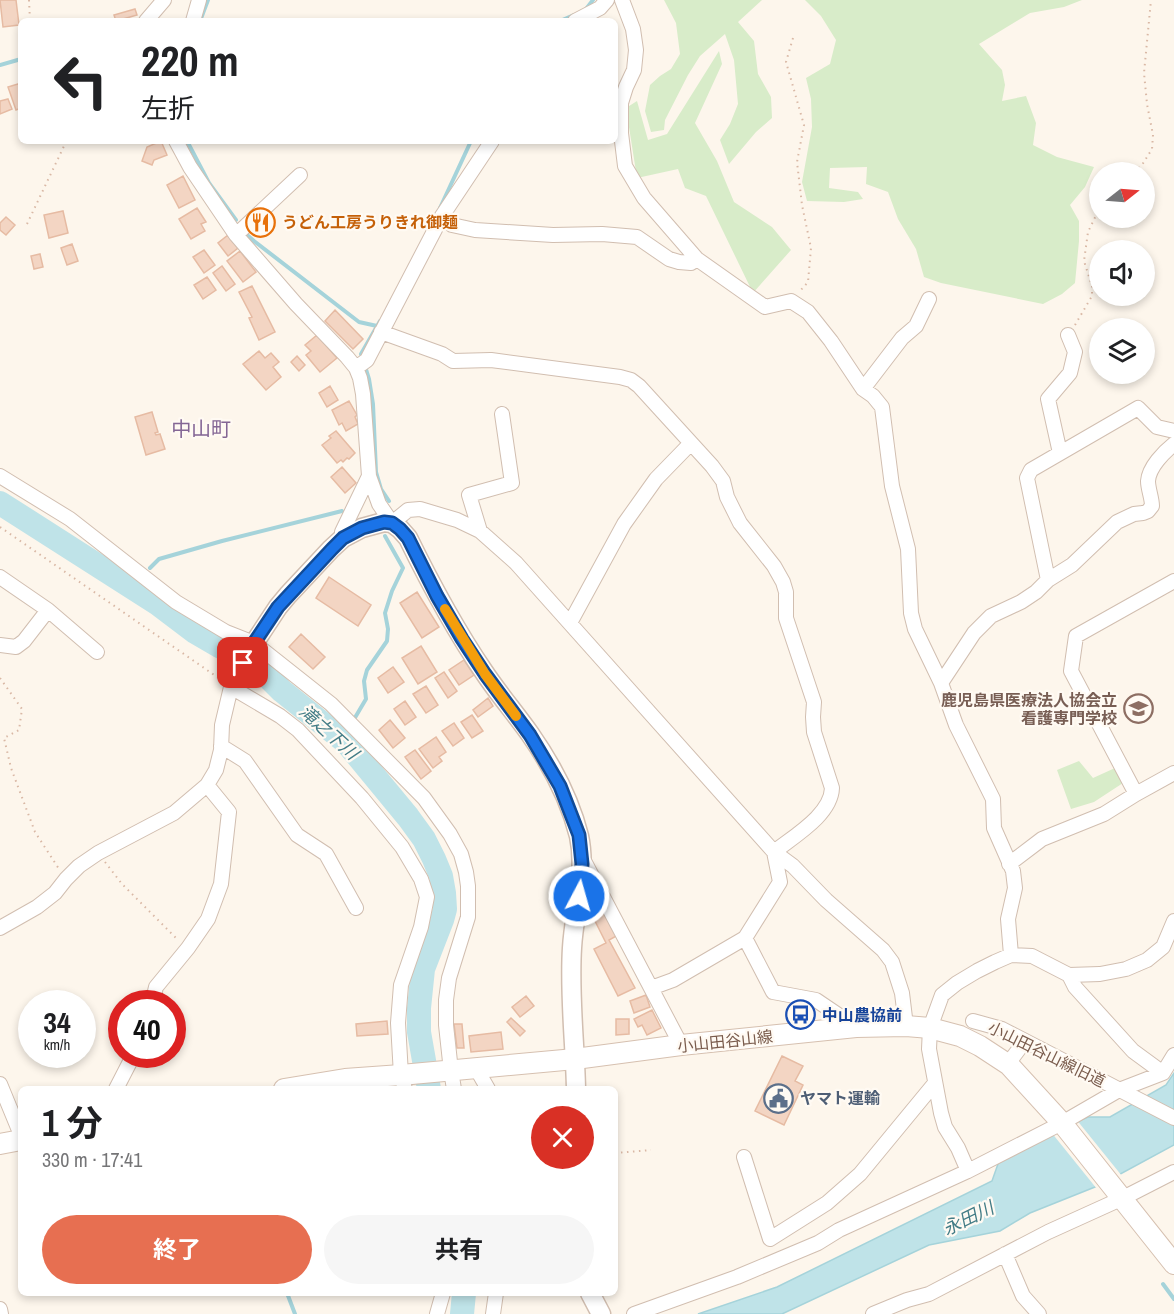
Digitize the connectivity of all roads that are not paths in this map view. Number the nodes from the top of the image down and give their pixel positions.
1 (164, 0) edge
2 (199, 0) edge
3 (607, 0) edge
4 (622, 0) edge
5 (149, 18) edge
6 (194, 18) edge
7 (581, 18) edge
8 (178, 144) edge
9 (490, 144) edge
10 (300, 175) dead end
11 (442, 216) junction
12 (236, 235) junction
13 (697, 260) junction
14 (929, 299) dead end
15 (381, 332) junction
16 (1068, 334) road end
17 (361, 364) junction
18 (863, 389) junction
19 (502, 414) dead end
20 (1174, 431) edge
21 (691, 442) junction
22 (1174, 444) edge
23 (1060, 453) junction
24 (0, 476) edge
25 (369, 476) junction
26 (392, 523) junction
27 (480, 531) junction
28 (343, 538) junction
29 (0, 577) edge
30 (1048, 580) junction
31 (1174, 581) edge
32 (48, 610) junction
33 (570, 623) junction
34 (0, 645) edge
35 (253, 645) junction
36 (97, 652) dead end
37 (233, 683) junction
38 (941, 683) junction
39 (221, 746) junction
40 (1174, 773) edge
41 (207, 785) junction
42 (1136, 794) junction
43 (774, 852) junction
44 (582, 857) junction
45 (1009, 864) junction
46 (356, 908) dead end
47 (1174, 921) edge
48 (0, 928) edge
49 (745, 938) junction
50 (1011, 955) junction
51 (1069, 975) junction
52 (651, 988) junction
53 (155, 990) edge
54 (973, 1021) dead end
55 (906, 1026) junction
56 (856, 1027) junction
57 (930, 1028) junction
58 (1026, 1041) junction
59 (681, 1045) junction
60 (1174, 1055) edge
61 (575, 1059) junction
62 (1009, 1065) junction
63 (127, 1068) edge
64 (476, 1068) junction
65 (1163, 1073) junction
66 (450, 1077) edge
67 (404, 1080) edge
68 (935, 1083) junction
69 (0, 1084) edge
70 (118, 1086) edge
71 (304, 1086) edge
72 (486, 1086) edge
73 (576, 1086) edge
74 (1119, 1090) junction
75 (1174, 1118) edge
76 (1062, 1123) junction
77 (18, 1128) edge
78 (18, 1141) edge
79 (0, 1144) edge
80 (744, 1157) dead end
81 (968, 1171) junction
82 (1174, 1172) edge
83 (1123, 1198) junction
84 (1005, 1254) junction
85 (1174, 1264) edge
86 (441, 1296) edge
87 (496, 1296) edge
88 (592, 1296) edge
89 (0, 1309) edge
90 (1, 1314) edge
91 (437, 1314) edge
92 (493, 1314) edge
93 (601, 1314) edge
94 (634, 1314) edge
95 (873, 1314) edge
96 (1039, 1314) edge

1 - 5 street
2 - 6 street
3 - 7 street
4 - 13 street
8 - 12 street
9 - 11 street
10 - 12 street
11 - 13 street
11 - 15 street
12 - 17 street
13 - 18 street
14 - 18 street
15 - 17 street
15 - 21 street
16 - 23 street
17 - 25 street
18 - 38 street
19 - 27 street
20 - 23 street
21 - 33 street
21 - 43 street
22 - 30 street
23 - 30 street
24 - 35 street
25 - 26 street
25 - 28 street
26 - 27 street
26 - 28 street
26 - 44 street
27 - 33 street
28 - 35 street
29 - 32 street
30 - 38 street
31 - 42 street
32 - 34 street
32 - 36 street
33 - 43 street
35 - 37 street
35 - 66 street
37 - 39 street
37 - 67 street
38 - 45 street
39 - 41 street
39 - 46 street
40 - 42 street
41 - 48 street
41 - 53 street
42 - 45 street
43 - 49 street
43 - 55 street
44 - 52 street
44 - 61 street
45 - 50 street
47 - 51 street
49 - 52 street
49 - 56 street
50 - 51 street
50 - 57 street
51 - 65 street
52 - 59 street
54 - 58 street, 小山田谷山線旧道
55 - 56 main road, 小山田谷山線
55 - 57 main road, 小山田谷山線
56 - 59 main road, 小山田谷山線
57 - 62 main road, 小山田谷山線
57 - 68 street
58 - 62 street
58 - 74 street, 小山田谷山線旧道
59 - 61 main road, 小山田谷山線
60 - 65 street
61 - 64 main road, 小山田谷山線
61 - 73 street
62 - 76 main road, 小山田谷山線
63 - 70 street
64 - 66 main road, 小山田谷山線
64 - 72 street
65 - 74 street
66 - 67 main road, 小山田谷山線
67 - 71 main road, 小山田谷山線
68 - 80 street
68 - 81 street
69 - 77 street
74 - 75 street, 小山田谷山線旧道
74 - 76 street
76 - 81 street
76 - 83 main road, 小山田谷山線
78 - 79 main road
81 - 94 street
82 - 83 street
83 - 84 street
83 - 85 main road, 小山田谷山線
84 - 95 street
84 - 96 street
86 - 91 street
87 - 92 street
88 - 93 street
89 - 90 street

